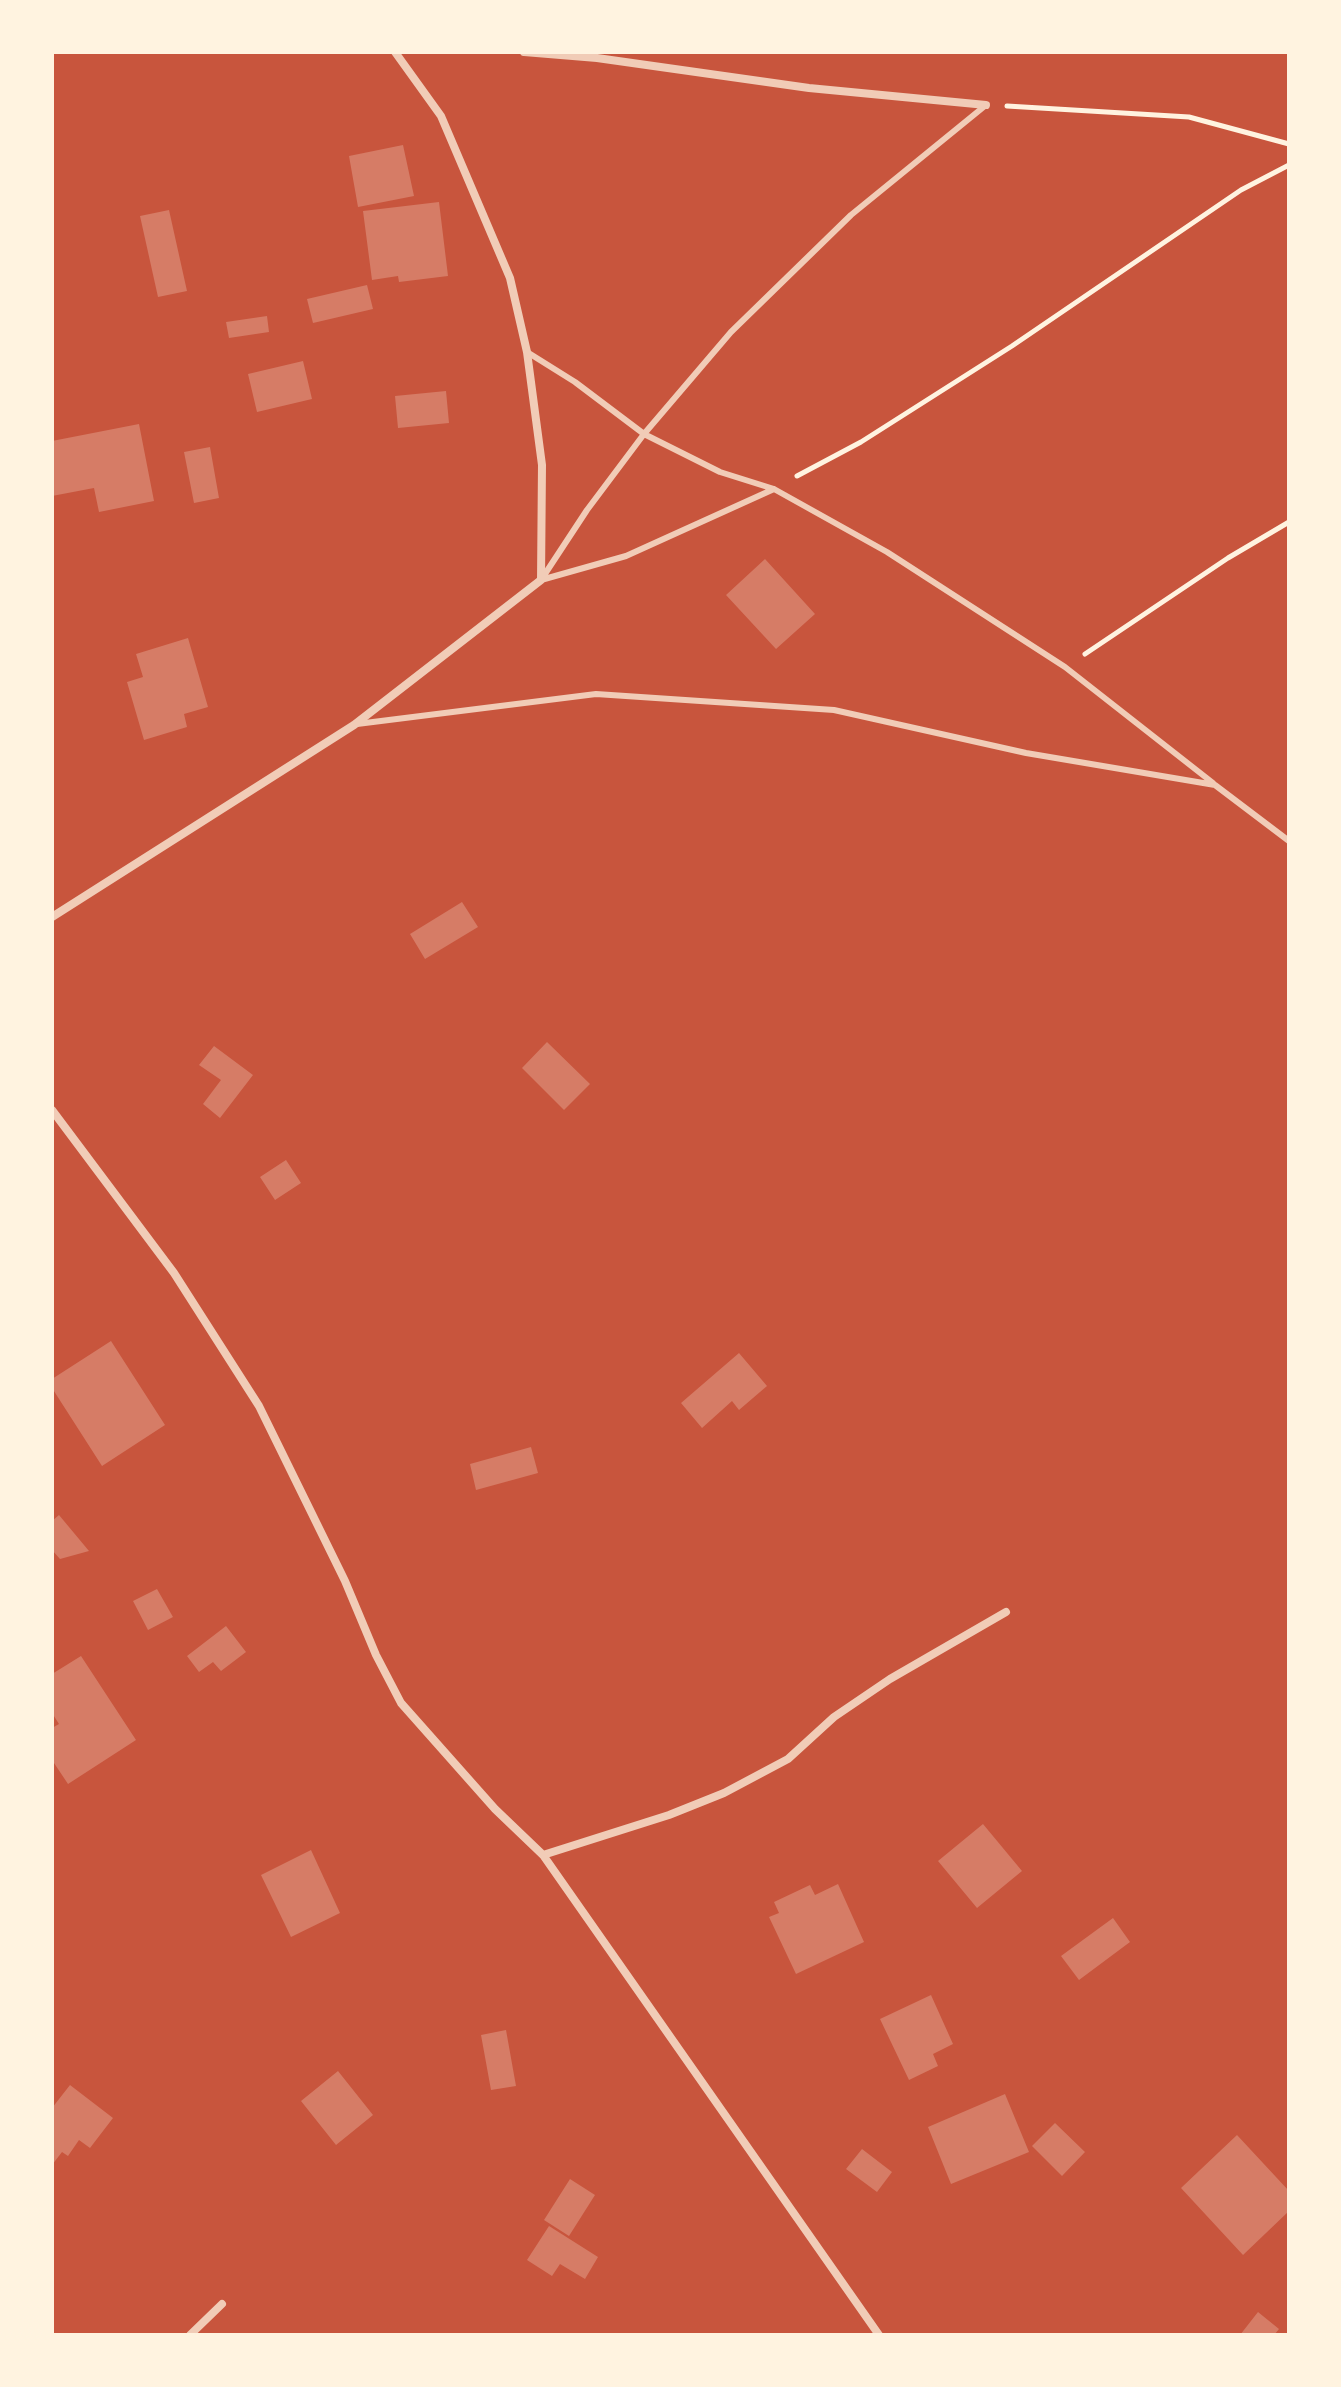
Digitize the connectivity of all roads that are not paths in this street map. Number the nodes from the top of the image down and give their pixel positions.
1 (395, 52) edge
2 (524, 52) edge
3 (986, 105) joint
4 (527, 352) junction
5 (644, 434) junction
6 (774, 489) junction
7 (541, 580) junction
8 (354, 725) junction
9 (1215, 785) junction
10 (1289, 841) edge
11 (52, 917) edge
12 (52, 1110) edge
13 (1006, 1612) dead end
14 (543, 1855) junction
15 (222, 2304) dead end
16 (190, 2335) edge
17 (879, 2335) edge

1 - 4 street
2 - 3 street
3 - 5 lane
4 - 5 lane
4 - 7 street
5 - 6 lane
5 - 7 lane
6 - 7 lane
6 - 9 lane
7 - 8 street
8 - 9 lane
8 - 11 street
9 - 10 lane
12 - 14 street
13 - 14 street
14 - 17 street
15 - 16 street

